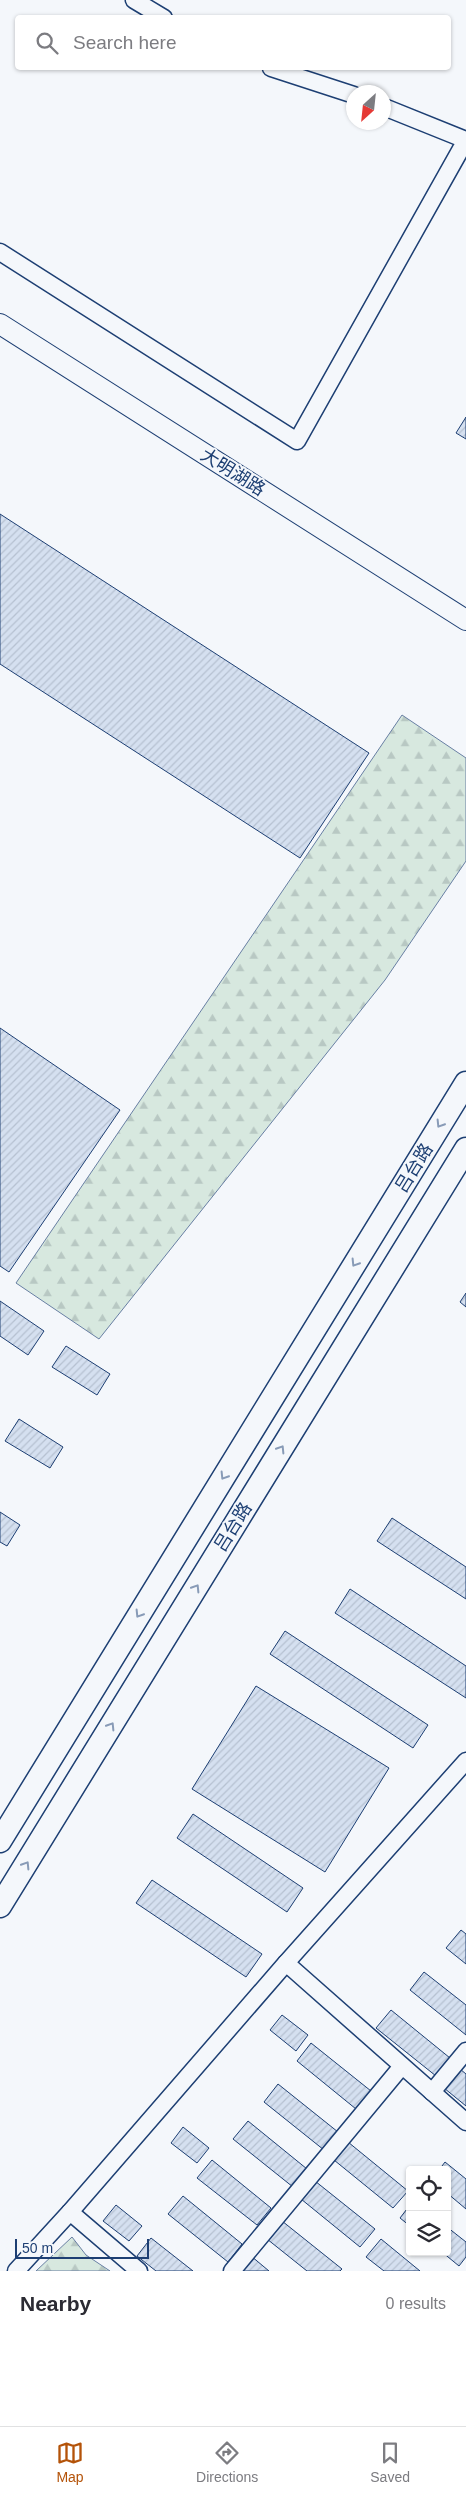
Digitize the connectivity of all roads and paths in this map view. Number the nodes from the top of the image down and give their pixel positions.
1 (134, 0) edge
2 (159, 15) edge
3 (277, 70) edge
4 (346, 92) edge
5 (391, 110) edge
6 (466, 139) edge
7 (0, 252) edge
8 (0, 324) edge
9 (466, 620) edge
10 (466, 1083) edge
11 (466, 1148) edge
12 (466, 1761) edge
13 (0, 1841) edge
14 (0, 1906) edge
15 (286, 1963) junction
16 (466, 2051) edge
17 (402, 2066) junction
18 (432, 2092) junction
19 (466, 2122) edge
20 (70, 2212) junction
21 (16, 2271) edge
22 (139, 2271) edge
23 (232, 2271) edge

1 - 2 street
3 - 4 street
5 - 6 street
6 - 7 street
8 - 9 street, 大明湖路
10 -> 13 main road, 吕台路
14 -> 11 main road, 吕台路
12 - 15 street
15 - 17 street
15 - 20 street
16 - 18 street
17 - 18 street
17 - 23 street
18 - 19 street
20 - 21 street
20 - 22 street

